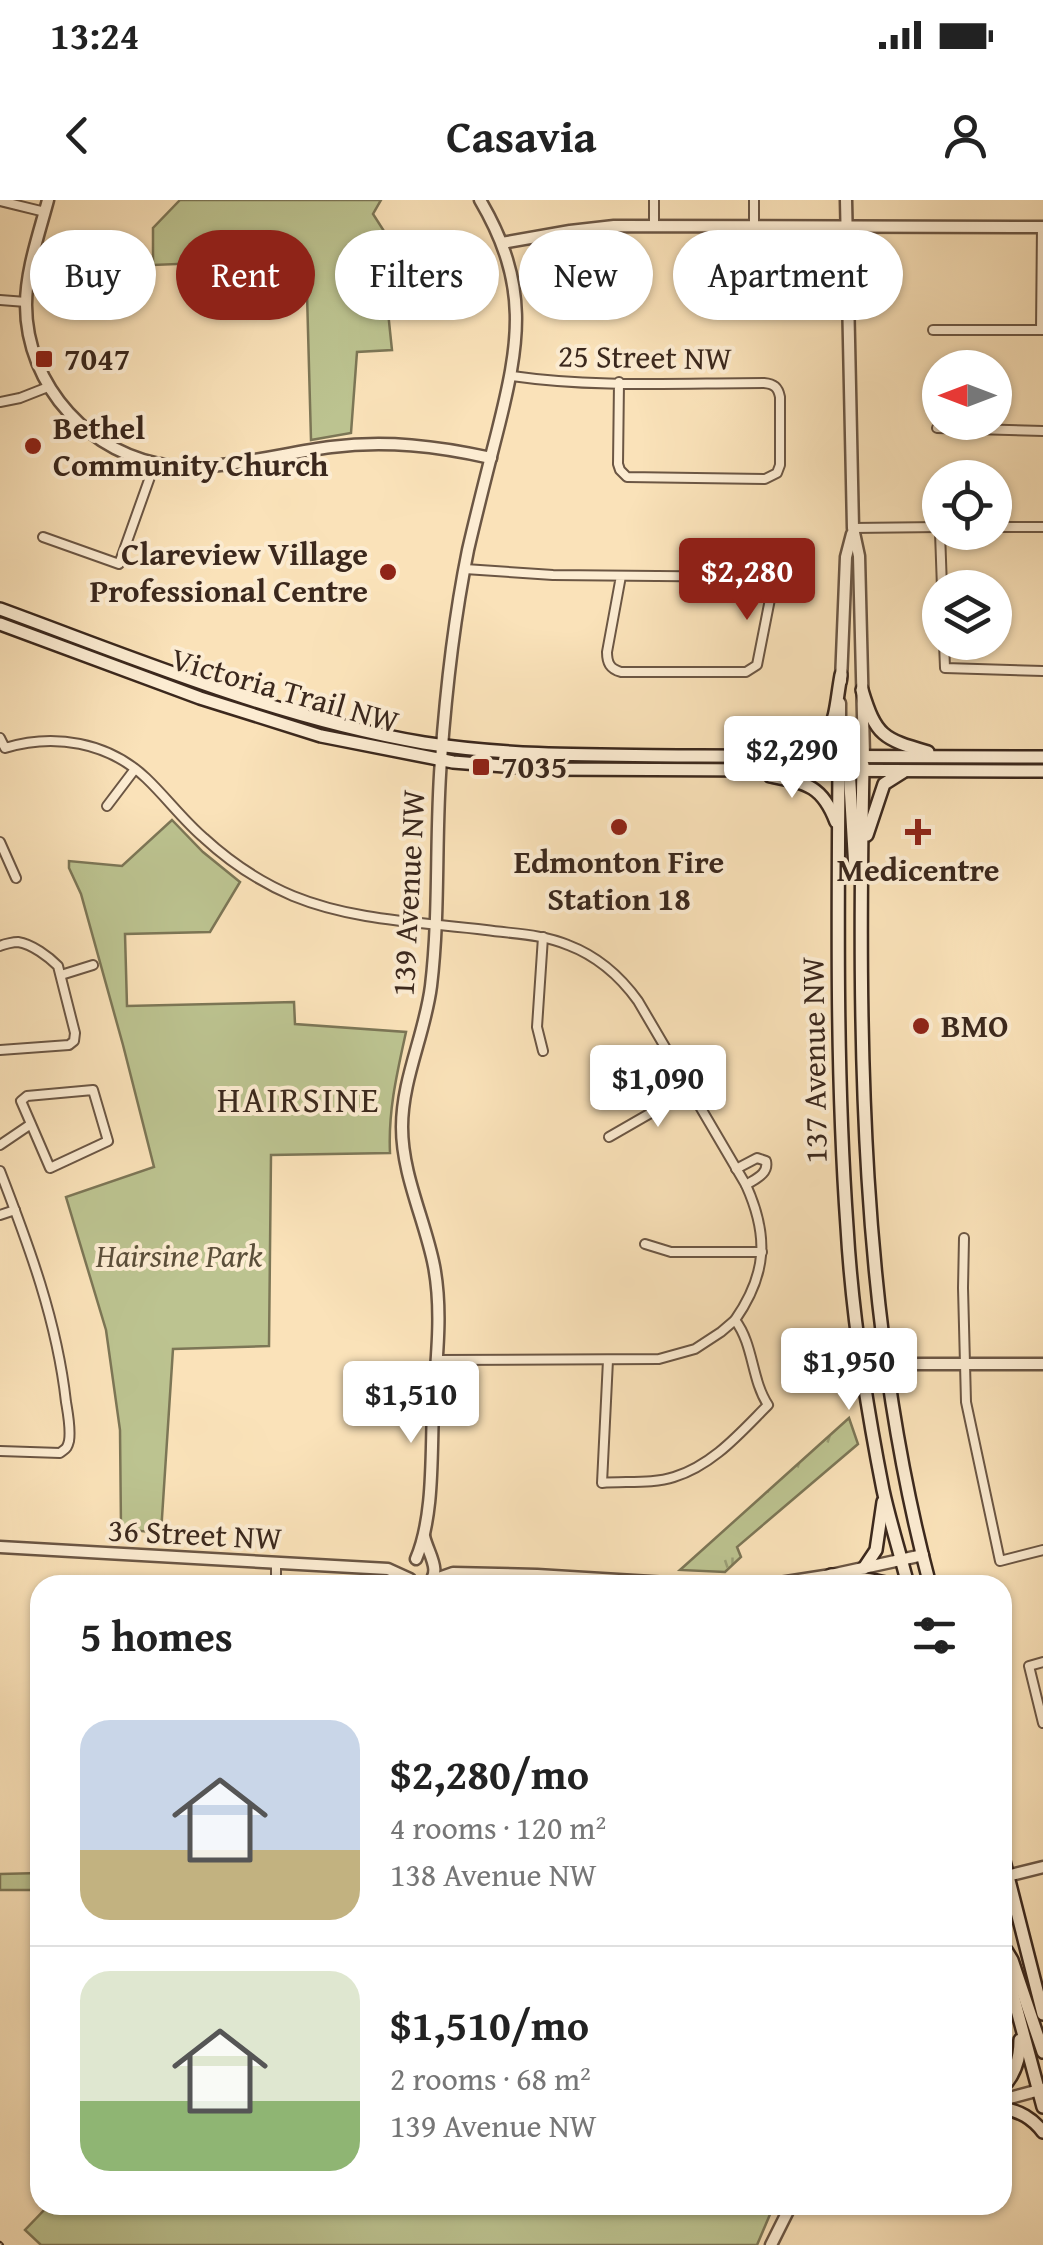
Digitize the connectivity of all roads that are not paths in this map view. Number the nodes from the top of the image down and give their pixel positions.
1 (480, 200) edge
2 (654, 200) edge
3 (754, 200) edge
4 (846, 200) edge
5 (0, 201) edge
6 (46, 206) edge
7 (848, 225) junction
8 (654, 226) junction
9 (754, 226) junction
10 (1042, 227) edge
11 (502, 243) junction
12 (0, 300) edge
13 (26, 302) junction
14 (933, 330) dead end
15 (1042, 330) edge
16 (512, 376) junction
17 (618, 382) junction
18 (48, 387) junction
19 (0, 402) edge
20 (1012, 430) edge
21 (1043, 431) edge
22 (490, 458) junction
23 (154, 462) junction
24 (1012, 527) edge
25 (1043, 527) edge
26 (853, 528) junction
27 (922, 530) edge
28 (43, 537) dead end
29 (465, 568) junction
30 (620, 576) junction
31 (0, 609) edge
32 (0, 624) edge
33 (945, 660) edge
34 (1043, 671) edge
35 (841, 675) junction
36 (862, 690) junction
37 (0, 738) edge
38 (442, 745) junction
39 (2, 749) edge
40 (777, 756) junction
41 (840, 756) junction
42 (864, 756) junction
43 (941, 756) junction
44 (1043, 757) edge
45 (441, 760) junction
46 (135, 768) junction
47 (747, 771) junction
48 (851, 771) junction
49 (905, 771) junction
50 (1043, 772) edge
51 (108, 806) dead end
52 (839, 833) junction
53 (0, 842) edge
54 (862, 848) junction
55 (16, 878) dead end
56 (434, 924) junction
57 (543, 937) junction
58 (862, 943) junction
59 (0, 946) edge
60 (93, 966) dead end
61 (61, 976) junction
62 (0, 1050) edge
63 (543, 1051) dead end
64 (689, 1091) junction
65 (31, 1124) junction
66 (608, 1137) dead end
67 (0, 1145) edge
68 (736, 1169) junction
69 (0, 1171) edge
70 (746, 1186) junction
71 (15, 1210) junction
72 (0, 1216) edge
73 (964, 1238) dead end
74 (645, 1244) dead end
75 (762, 1252) junction
76 (735, 1320) junction
77 (862, 1359) junction
78 (436, 1360) junction
79 (608, 1360) junction
80 (887, 1364) junction
81 (966, 1364) junction
82 (1043, 1364) edge
83 (0, 1451) edge
84 (884, 1493) junction
85 (424, 1535) junction
86 (0, 1547) edge
87 (1043, 1550) edge
88 (923, 1555) junction
89 (414, 1560) junction
90 (902, 1560) junction
91 (276, 1564) junction
92 (434, 1565) junction
93 (864, 1568) junction
94 (388, 1570) junction
95 (453, 1573) junction
96 (276, 1575) edge
97 (401, 1575) edge
98 (413, 1575) edge
99 (427, 1575) edge
100 (447, 1575) edge
101 (537, 1575) edge
102 (831, 1575) edge
103 (906, 1575) edge
104 (928, 1575) edge
105 (1043, 1662) edge
106 (1043, 1722) edge
107 (1043, 1867) edge
108 (1012, 1875) edge
109 (1012, 1899) edge
110 (1012, 1960) edge
111 (1012, 1990) edge
112 (1043, 2014) edge
113 (1020, 2021) junction
114 (1043, 2052) edge
115 (1012, 2075) edge
116 (1042, 2090) edge
117 (1012, 2098) edge
118 (1043, 2107) edge
119 (1012, 2111) edge
120 (1043, 2132) edge
121 (787, 2215) edge
122 (771, 2245) edge

1 - 11 street, 139 Avenue NW
2 - 8 street
3 - 9 street
4 - 7 street, 137 Avenue NW
5 - 6 street
6 - 13 street
7 - 9 street
7 - 10 street
7 - 26 street, 137 Avenue NW
8 - 9 street
8 - 11 street
10 - 15 street
11 - 16 street, 139 Avenue NW
12 - 13 street
13 - 18 street
14 - 15 street
16 - 17 street, 25 Street NW
16 - 22 street, 139 Avenue NW
17 - 17 street, 25 Street NW
18 - 19 street
18 - 23 street
20 - 21 street
22 - 23 street
22 - 29 street, 139 Avenue NW
23 - 28 street
24 - 25 street
26 - 27 street
26 - 35 street, 137 Avenue NW
26 - 36 street, 137 Avenue NW
29 - 30 street
29 - 38 street, 139 Avenue NW
30 - 30 street
31 - 38 main road, Victoria Trail NW
32 - 45 main road, Victoria Trail NW
33 - 34 street
35 - 40 main road
35 - 41 street, 137 Avenue NW
36 - 42 street, 137 Avenue NW
36 - 43 main road
37 - 39 street
38 - 40 main road, Victoria Trail NW
38 - 45 street, 139 Avenue NW
39 - 46 street
40 - 41 main road, Victoria Trail NW
41 - 42 main road, Victoria Trail NW
41 - 48 main road
42 - 43 main road, Victoria Trail NW
42 - 48 main road, 137 Avenue NW
43 - 44 main road, Victoria Trail NW
45 - 47 main road, Victoria Trail NW
45 - 56 street, 139 Avenue NW
46 - 51 street
46 - 56 street
47 - 48 main road, Victoria Trail NW
47 - 52 main road
48 - 49 main road, Victoria Trail NW
48 - 52 main road, 137 Avenue NW
48 - 54 main road, 137 Avenue NW
48 - 58 main road
49 - 50 main road, Victoria Trail NW
49 - 54 main road
52 - 77 main road, 137 Avenue NW
53 - 55 street
54 - 58 main road, 137 Avenue NW
56 - 57 street
56 - 78 street, 139 Avenue NW
57 - 63 street
57 - 64 street
58 - 80 main road, 137 Avenue NW
59 - 61 street
60 - 61 street
61 - 62 street
64 - 66 street
64 - 68 street
65 - 65 street
65 - 67 street
68 - 70 street
68 - 70 street
69 - 71 street
70 - 75 street
71 - 72 street
71 - 83 street
73 - 81 street
74 - 75 street
75 - 76 street
76 - 79 street
76 - 79 street
77 - 80 street
77 - 84 main road, 137 Avenue NW
78 - 79 street
78 - 85 street, 139 Avenue NW
80 - 81 street
80 - 88 main road, 137 Avenue NW
81 - 82 street
81 - 87 street
84 - 90 main road, 137 Avenue NW
84 - 93 main road
85 - 89 street, 139 Avenue NW
85 - 92 street, 139 Avenue NW
86 - 91 street, 36 Street NW
88 - 90 street
88 - 104 main road, 137 Avenue NW
89 - 92 street
89 - 94 street, 36 Street NW
89 - 98 street, 139 Avenue NW
90 - 93 street
90 - 103 main road, 137 Avenue NW
91 - 94 street, 36 Street NW
91 - 96 street
92 - 95 street
92 - 99 street
93 - 102 street
94 - 97 street, 36 Street NW
95 - 100 street
95 - 101 street
105 - 106 street
107 - 108 street
109 - 112 main road
110 - 114 main road
111 - 113 main road
113 - 115 main road
113 - 116 main road
116 - 117 street
116 - 118 main road
119 - 120 main road
121 - 122 street

